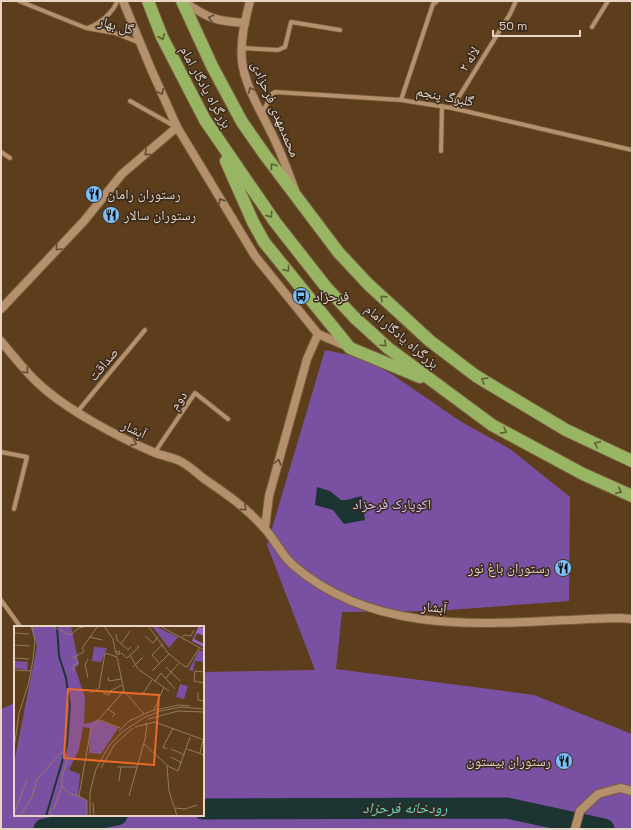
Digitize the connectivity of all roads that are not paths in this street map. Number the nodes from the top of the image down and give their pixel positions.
1 (19, 1) edge
2 (117, 1) edge
3 (123, 1) edge
4 (148, 1) edge
5 (182, 1) edge
6 (250, 1) edge
7 (516, 1) edge
8 (608, 1) edge
9 (436, 2) edge
10 (244, 23) junction
11 (592, 27) dead end
12 (86, 28) junction
13 (340, 30) dead end
14 (140, 43) junction
15 (242, 48) junction
16 (401, 100) junction
17 (130, 101) dead end
18 (442, 106) junction
19 (452, 108) junction
20 (262, 114) junction
21 (177, 128) junction
22 (216, 137) junction
23 (632, 150) edge
24 (440, 151) dead end
25 (1, 152) edge
26 (10, 158) dead end
27 (300, 203) junction
28 (1, 309) edge
29 (145, 330) dead end
30 (318, 334) junction
31 (1, 341) edge
32 (350, 348) junction
33 (438, 384) junction
34 (78, 411) junction
35 (228, 419) dead end
36 (1, 452) edge
37 (154, 453) junction
38 (632, 461) edge
39 (632, 496) edge
40 (14, 509) dead end
41 (265, 528) junction
42 (1, 600) edge
43 (632, 619) edge
44 (19, 625) dead end
45 (632, 791) edge
46 (575, 829) edge

1 - 12 street, گل بهار
2 - 12 street, گل بهار
3 - 14 street
4 -> 22 highway, بزرگراه یادگار امام
10 -> 5 street
27 -> 5 highway, بزرگراه یادگار امام
6 - 10 street, محمدمهدی فرحزادی
7 - 19 street, لاله ۲
8 - 11 street
9 - 16 street
10 - 15 street, محمدمهدی فرحزادی
12 - 14 street, گل بهار
13 - 15 street
14 -> 21 street
20 -> 15 street, محمدمهدی فرحزادی
16 - 18 street, گلبرگ پنجم
16 - 20 street, گلبرگ پنجم
17 - 21 street
18 - 19 street, گلبرگ پنجم
18 - 24 street
19 - 23 street, گلبرگ پنجم
20 - 27 street, محمدمهدی فرحزادی
21 -> 28 street
30 -> 21 street
22 -> 32 highway
22 -> 33 highway, بزرگراه یادگار امام
25 - 26 street
38 -> 27 highway, بزرگراه یادگار امام
29 - 34 street, صداقت
30 - 32 street
41 -> 30 street
31 -> 34 street, آبشار
32 - 33 highway
33 -> 39 highway, بزرگراه یادگار امام
34 -> 37 street, آبشار
35 - 37 street, دوم
36 - 40 street
37 -> 41 street, آبشار
41 - 43 street, آبشار
42 - 44 street
45 - 46 street

